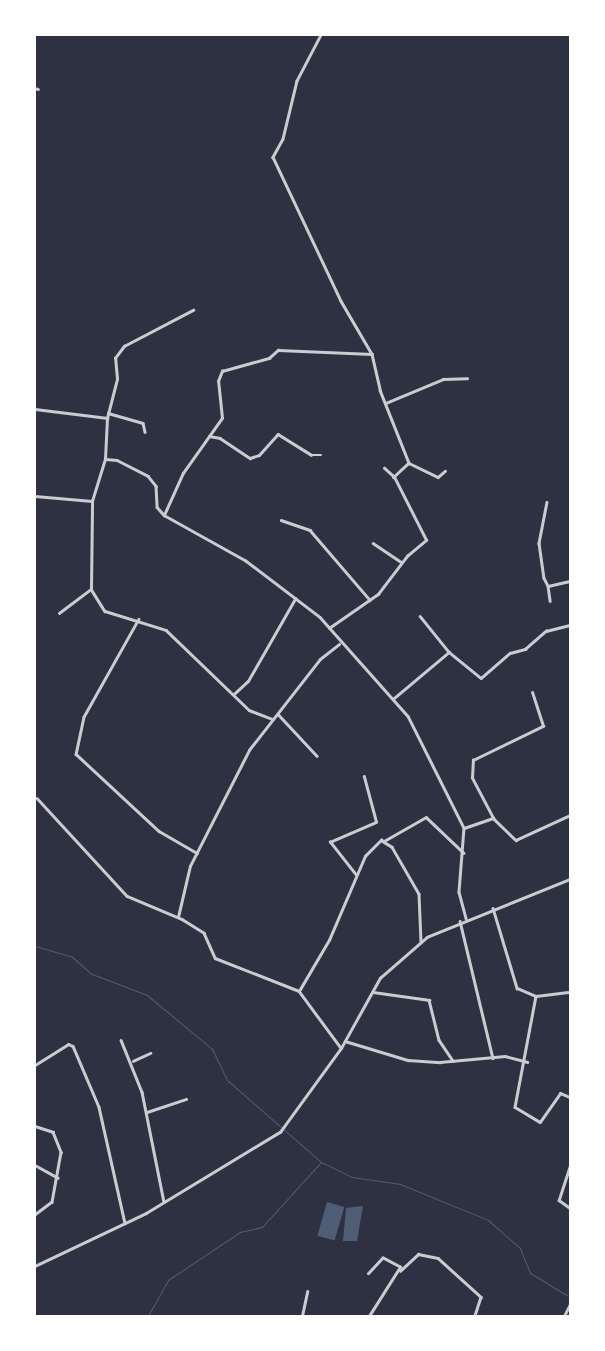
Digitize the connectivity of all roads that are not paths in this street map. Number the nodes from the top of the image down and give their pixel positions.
1 (321, 35) edge
2 (193, 310) dead end
3 (372, 354) junction
4 (466, 378) dead end
5 (386, 403) junction
6 (35, 409) edge
7 (108, 413) junction
8 (107, 418) junction
9 (145, 432) dead end
10 (209, 436) junction
11 (321, 455) dead end
12 (106, 459) junction
13 (409, 463) junction
14 (384, 468) dead end
15 (445, 471) dead end
16 (394, 477) junction
17 (35, 496) edge
18 (92, 501) junction
19 (547, 502) dead end
20 (164, 515) junction
21 (281, 520) dead end
22 (373, 543) dead end
23 (401, 562) junction
24 (570, 581) edge
25 (548, 586) junction
26 (91, 589) junction
27 (295, 599) junction
28 (370, 600) junction
29 (550, 601) dead end
30 (59, 613) dead end
31 (420, 616) dead end
32 (139, 619) junction
33 (570, 625) edge
34 (328, 628) junction
35 (339, 644) junction
36 (450, 652) junction
37 (532, 693) dead end
38 (234, 694) junction
39 (393, 699) junction
40 (278, 714) junction
41 (272, 719) junction
42 (317, 756) dead end
43 (364, 777) dead end
44 (37, 798) dead end
45 (570, 815) edge
46 (493, 818) junction
47 (464, 828) junction
48 (384, 841) junction
49 (464, 853) junction
50 (197, 854) junction
51 (356, 875) junction
52 (570, 879) edge
53 (493, 908) junction
54 (178, 917) junction
55 (466, 918) junction
56 (460, 921) junction
57 (420, 942) junction
58 (299, 991) junction
59 (373, 992) junction
60 (570, 992) edge
61 (536, 996) junction
62 (121, 1040) dead end
63 (345, 1041) junction
64 (341, 1048) junction
65 (150, 1053) dead end
66 (493, 1058) junction
67 (133, 1061) junction
68 (453, 1061) junction
69 (527, 1062) junction
70 (35, 1065) edge
71 (570, 1097) edge
72 (186, 1099) dead end
73 (147, 1112) junction
74 (35, 1126) edge
75 (35, 1165) edge
76 (570, 1167) edge
77 (58, 1178) junction
78 (164, 1202) junction
79 (570, 1208) edge
80 (35, 1215) edge
81 (125, 1223) junction
82 (35, 1266) edge
83 (400, 1271) junction
84 (369, 1273) dead end
85 (307, 1292) dead end
86 (570, 1304) edge
87 (302, 1316) edge
88 (369, 1316) edge
89 (475, 1316) edge
90 (564, 1316) edge

1 - 3 street
2 - 7 street
3 - 5 street
3 - 10 street
4 - 5 street
5 - 13 street
6 - 8 street
7 - 8 street
7 - 9 street
8 - 12 street
10 - 11 street
10 - 20 street
12 - 18 street
12 - 20 street
13 - 15 street
13 - 16 street
14 - 16 street
16 - 23 street
17 - 18 street
18 - 26 street
19 - 25 street
20 - 27 street
21 - 28 street
22 - 23 street
23 - 28 street
24 - 25 street
25 - 29 street
26 - 30 street
26 - 32 street
27 - 34 street
27 - 38 street
28 - 34 street
31 - 36 street
32 - 38 street
32 - 50 street
33 - 36 street
34 - 35 street
35 - 39 street
35 - 40 street
36 - 39 street
37 - 46 street
38 - 41 street
39 - 47 street
40 - 41 street
40 - 42 street
41 - 50 street
43 - 51 street
44 - 54 street
45 - 46 street
46 - 47 street
47 - 49 street
48 - 49 street
48 - 51 street
48 - 57 street
49 - 55 street
50 - 54 street
51 - 58 street
52 - 53 street
53 - 55 street
53 - 61 street
54 - 58 street
55 - 56 street
56 - 57 street
56 - 66 street
57 - 59 street
58 - 64 street
59 - 63 street
59 - 68 street
60 - 61 street
61 - 69 street
62 - 67 street
63 - 64 street
63 - 68 street
64 - 78 street
65 - 67 street
66 - 68 street
66 - 69 street
67 - 73 street
69 - 71 street
70 - 81 street
72 - 73 street
73 - 78 street
74 - 77 street
75 - 77 street
76 - 79 street
77 - 80 street
78 - 81 street
81 - 82 street
83 - 84 street
83 - 88 street
83 - 89 street
85 - 87 street
86 - 90 street

